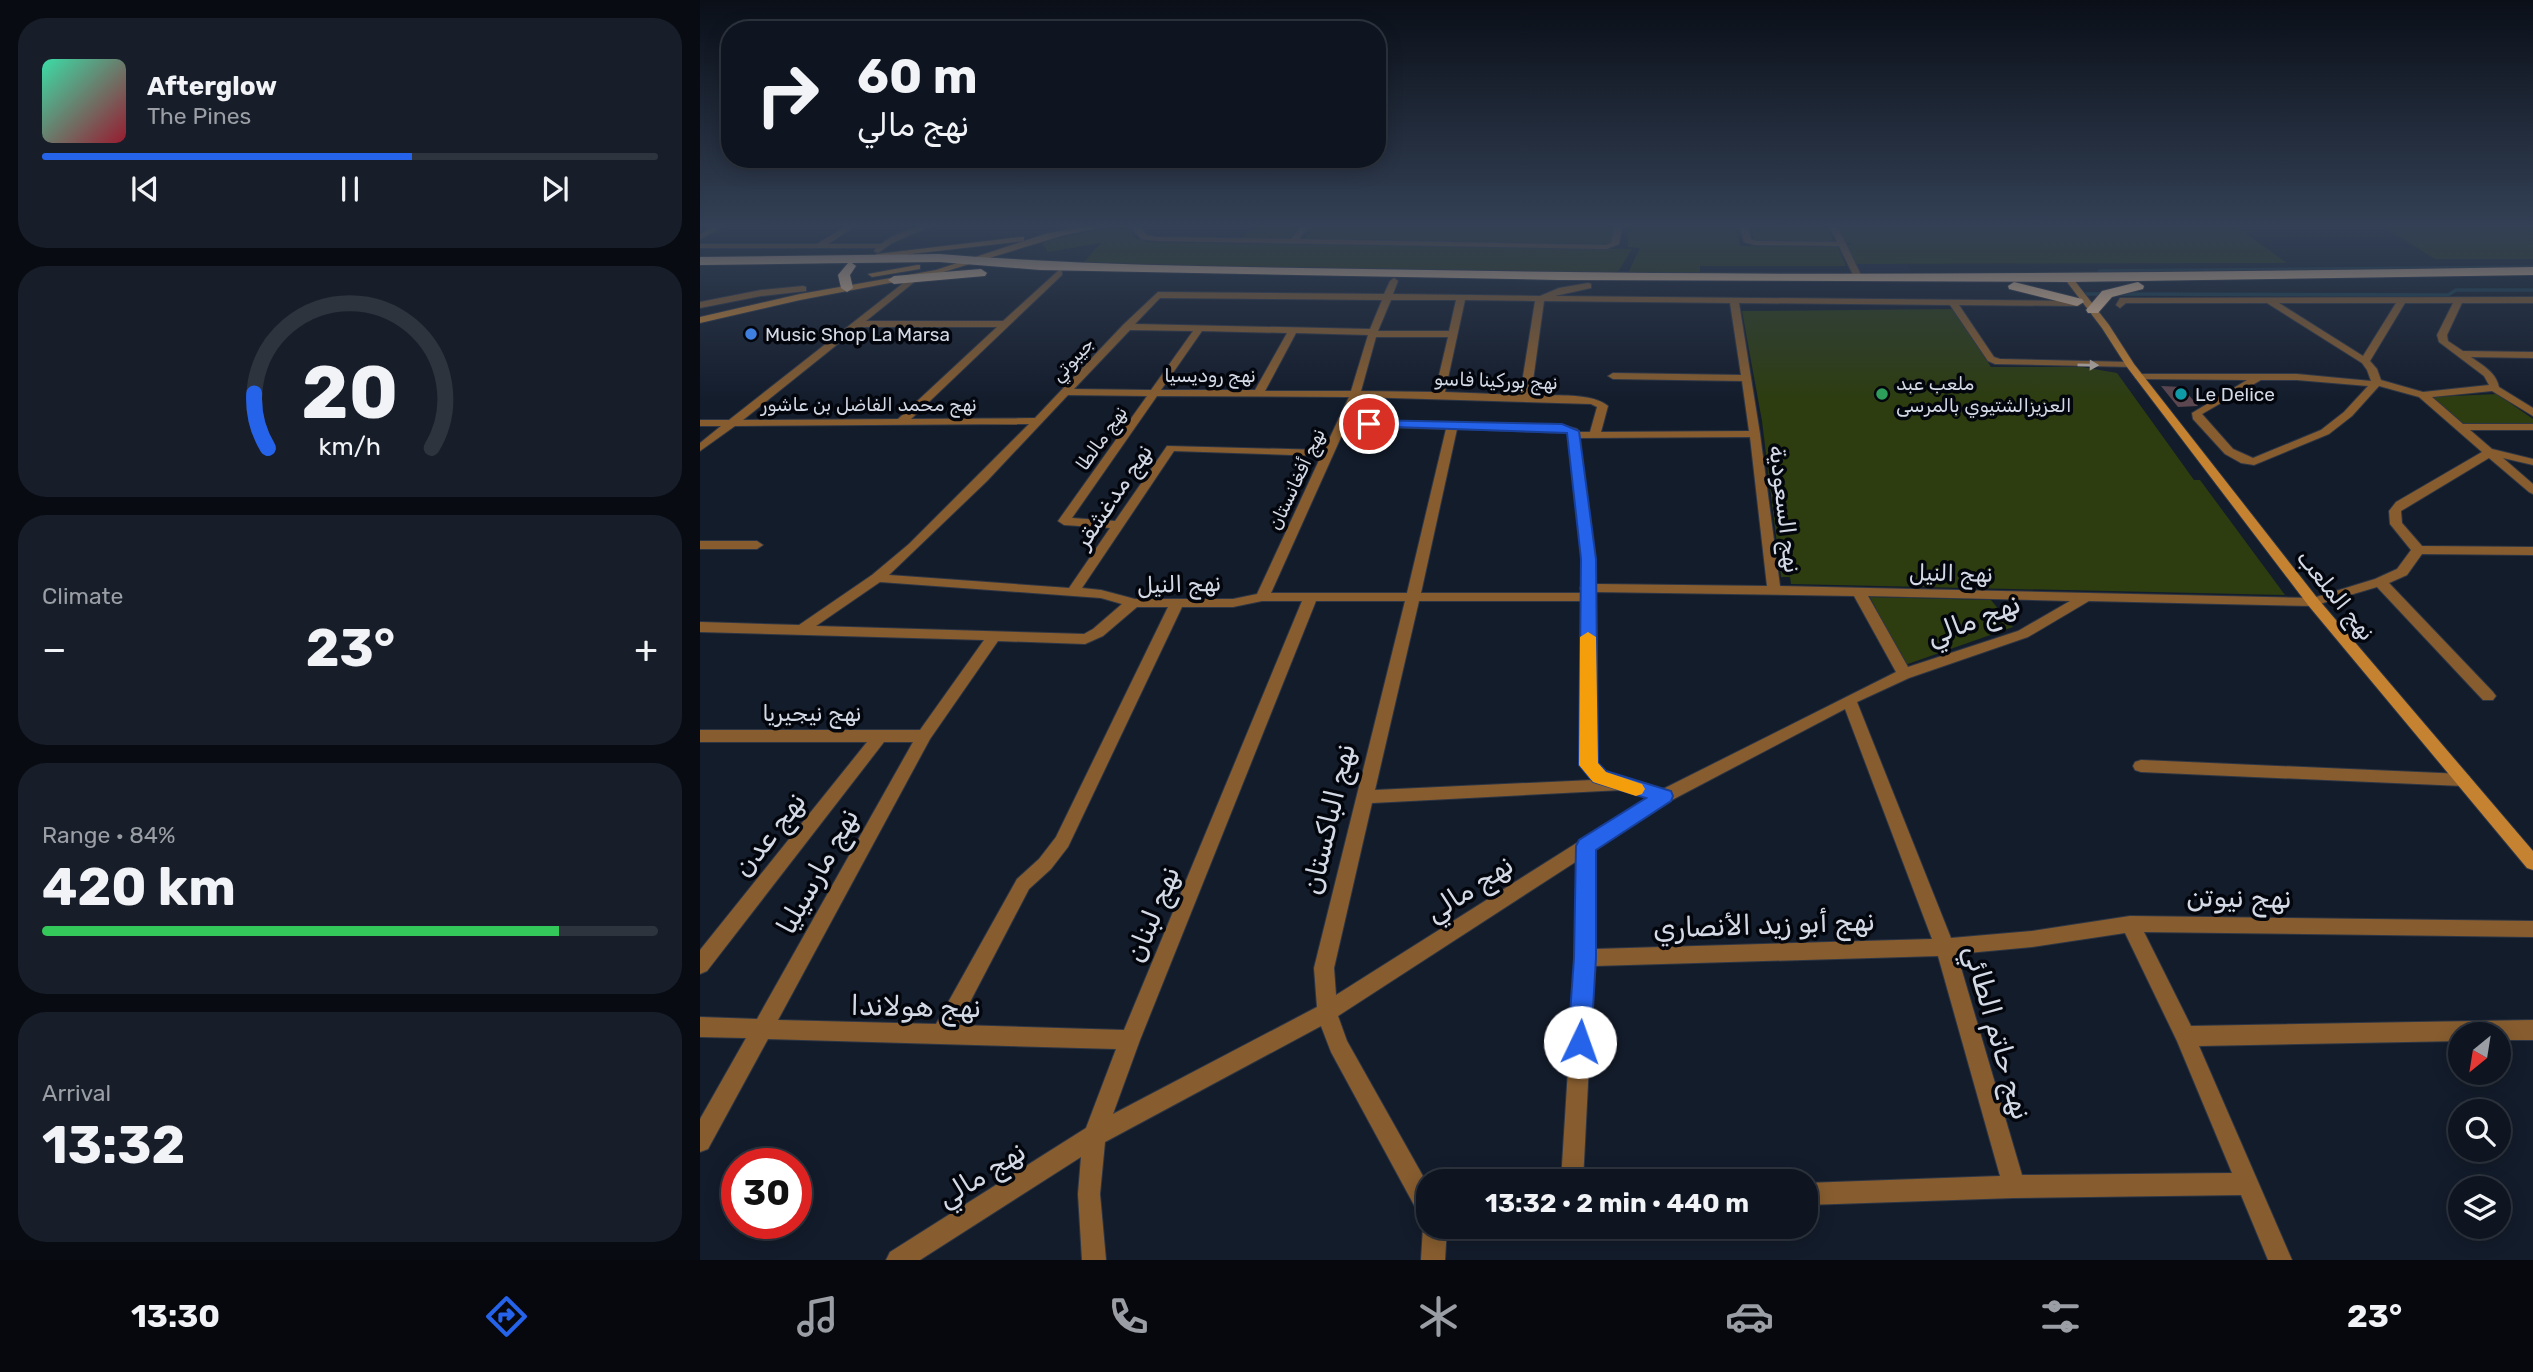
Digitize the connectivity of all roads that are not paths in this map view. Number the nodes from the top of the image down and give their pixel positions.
1 (830, 286) edge
2 (838, 286) edge
3 (905, 286) edge
4 (1045, 286) edge
5 (1392, 286) edge
6 (1580, 286) edge
7 (1588, 286) junction
8 (2012, 286) joint
9 (2069, 286) edge
10 (2069, 286) edge
11 (2134, 286) edge
12 (2138, 286) junction
13 (2151, 286) edge
14 (803, 289) junction
15 (1389, 297) junction
16 (1461, 299) junction
17 (1540, 299) junction
18 (1734, 299) junction
19 (2268, 299) junction
20 (2403, 299) junction
21 (2459, 300) junction
22 (2533, 300) edge
23 (1953, 302) junction
24 (2120, 304) dead end
25 (700, 305) edge
26 (2083, 307) junction
27 (1960, 311) junction
28 (700, 312) edge
29 (700, 320) edge
30 (855, 324) junction
31 (1004, 324) junction
32 (1126, 327) junction
33 (1199, 329) junction
34 (1293, 331) junction
35 (1373, 333) junction
36 (1452, 334) junction
37 (2463, 354) junction
38 (2533, 355) edge
39 (2365, 361) junction
40 (2134, 371) junction
41 (1613, 376) dead end
42 (2259, 377) junction
43 (1744, 378) junction
44 (2376, 383) junction
45 (2494, 388) junction
46 (1066, 392) junction
47 (1154, 393) junction
48 (1259, 393) junction
49 (1355, 394) junction
50 (1439, 395) junction
51 (2423, 395) junction
52 (1525, 398) junction
53 (2533, 413) edge
54 (902, 421) junction
55 (1038, 421) junction
56 (700, 423) edge
57 (732, 423) junction
58 (1342, 423) junction
59 (1452, 427) junction
60 (2533, 427) edge
61 (2461, 428) junction
62 (1572, 433) junction
63 (1755, 434) junction
64 (1595, 435) junction
65 (700, 448) edge
66 (2490, 452) junction
67 (1326, 453) junction
68 (2533, 462) edge
69 (2533, 490) edge
70 (1119, 525) junction
71 (700, 545) edge
72 (757, 545) dead end
73 (2418, 550) junction
74 (2533, 551) edge
75 (877, 578) junction
76 (2380, 582) junction
77 (1774, 590) junction
78 (1073, 592) junction
79 (1859, 592) junction
80 (1588, 593) junction
81 (2088, 596) junction
82 (1262, 597) junction
83 (1310, 598) junction
84 (1414, 599) junction
85 (1135, 603) junction
86 (1177, 603) junction
87 (2313, 603) junction
88 (700, 626) edge
89 (804, 628) junction
90 (995, 635) junction
91 (1904, 674) junction
92 (2488, 696) dead end
93 (1849, 700) junction
94 (700, 736) edge
95 (880, 736) junction
96 (924, 736) junction
97 (2141, 766) dead end
98 (2463, 780) junction
99 (1619, 784) junction
100 (1664, 796) junction
101 (1364, 797) junction
102 (1586, 846) junction
103 (2533, 863) edge
104 (2130, 924) junction
105 (2533, 929) edge
106 (1945, 947) junction
107 (1585, 958) junction
108 (700, 965) edge
109 (1327, 1012) junction
110 (700, 1027) edge
111 (760, 1030) junction
112 (2533, 1030) edge
113 (942, 1034) junction
114 (2185, 1036) junction
115 (1130, 1040) junction
116 (1094, 1136) junction
117 (700, 1141) edge
118 (1573, 1169) edge
119 (2248, 1184) junction
120 (1416, 1186) edge
121 (2014, 1187) junction
122 (1818, 1194) edge
123 (1434, 1239) edge
124 (898, 1260) edge
125 (1094, 1260) edge
126 (1433, 1260) edge
127 (2280, 1260) edge

1 - 14 street
2 - 29 street
3 - 30 street
4 - 31 street
5 - 15 street, نهج أفغانستان
6 - 7 highway
7 - 8 highway
7 - 17 street
8 - 26 highway
9 - 26 street, نهج الملعب
10 - 26 street, نهج الملعب
11 - 12 highway
12 - 13 highway
12 - 26 highway
14 - 25 street
14 - 28 street
15 - 16 street, جيبوتي
15 - 32 street, جيبوتي
15 - 35 street, نهج أفغانستان
16 - 17 street, جيبوتي
16 - 36 street
17 - 18 street, جيبوتي
17 - 52 street
18 - 23 street, جيبوتي
18 - 43 street, نهج السعودية
19 - 20 street
19 - 24 street
19 - 39 street
20 - 21 street
20 - 39 street
21 - 22 street
21 - 37 street
23 - 26 street, جيبوتي
23 - 27 street
26 - 27 street
26 - 40 street, نهج الملعب
27 -> 40 street
30 - 31 street
30 - 57 street
31 - 54 street
32 - 33 street
32 - 46 street, جيبوتي
33 - 34 street
33 - 47 street, نهج مالطا
34 - 35 street
34 - 48 street
35 - 36 street
35 - 49 street, نهج أفغانستان
36 - 50 street
37 - 38 street
37 - 45 street
39 - 44 street
40 - 42 street
40 - 87 street, نهج الملعب
41 - 43 street
42 - 44 street
42 - 44 street
43 - 63 street, نهج السعودية
44 - 51 street
45 - 51 street
45 - 53 street
46 - 47 street, نهج روديسيا
46 - 55 street, جيبوتي
47 - 48 street, نهج روديسيا
47 - 70 street, نهج مالطا
48 - 49 street, نهج روديسيا
49 - 50 street, نهج بوركينا فاسو
49 - 58 street, نهج أفغانستان
50 - 52 street, نهج بوركينا فاسو
51 - 61 street
52 - 64 street, نهج بوركينا فاسو
54 - 55 street, نهج محمد الفاضل بن عاشور
54 - 57 street, نهج محمد الفاضل بن عاشور
55 - 75 street, جيبوتي
56 - 57 street, نهج محمد الفاضل بن عاشور
57 - 65 street
58 - 59 street
58 - 67 street, نهج أفغانستان
59 - 62 street
59 - 84 street, نهج الباكستان
60 - 61 street
61 - 66 street
62 - 64 street
62 - 80 street
63 - 64 street
63 - 77 street, نهج السعودية
66 - 68 street
66 - 69 street
66 - 73 street
67 - 70 street, نهج مدغشقر
67 - 82 street, نهج أفغانستان
70 - 78 street, نهج مدغشقر
71 - 72 street
73 - 74 street
73 - 76 street, نهج النيل
75 - 78 street
75 - 89 street, جيبوتي
76 - 87 street, نهج النيل
76 - 92 street
77 - 79 street, نهج النيل
77 - 80 street, نهج النيل
78 - 85 street
79 - 81 street, نهج النيل
79 - 91 street
80 - 84 street, نهج النيل
80 - 99 street
81 - 87 street, نهج النيل
81 - 91 street, نهج مالي
82 - 83 street, نهج النيل
82 - 86 street, نهج النيل
83 - 84 street, نهج النيل
83 - 115 street, نهج لبنان
84 - 101 street, نهج الباكستان
85 - 86 street, نهج النيل
85 - 90 street, نهج النيل
86 - 113 street
87 - 98 street, نهج الملعب
88 - 89 street, نهج النيل
89 - 90 street, نهج النيل
90 - 96 street, نهج مارسيليا
91 - 93 street, نهج مالي
93 - 100 street, نهج مالي
93 - 106 street, نهج حاتم الطائي
94 - 95 street, نهج نيجيريا
95 - 96 street, نهج نيجيريا
95 - 108 street, نهج عدن
96 - 111 street, نهج مارسيليا
97 - 98 street
98 - 103 street, نهج الملعب
99 - 100 street
99 - 101 street
100 - 102 street, نهج مالي
101 - 109 street, نهج الباكستان
102 - 107 street
102 - 109 street, نهج مالي
104 - 105 street, نهج نيوتن
104 - 106 street, نهج نيوتن
104 - 114 street
106 - 107 street, نهج أبو زيد الأنصاري
106 - 121 street, نهج حاتم الطائي
107 - 118 street
109 - 116 street, نهج مالي
109 - 120 street, نهج الباكستان
110 - 111 street, نهج هولاندا
111 - 113 street, نهج هولاندا
111 - 117 street, نهج مارسيليا
112 - 114 street
113 - 115 street, نهج هولاندا
114 - 119 street
115 - 116 street, نهج لبنان
116 - 124 street, نهج مالي
116 - 125 street, نهج لبنان
119 - 121 street
119 - 127 street
121 - 122 street
123 - 126 street

